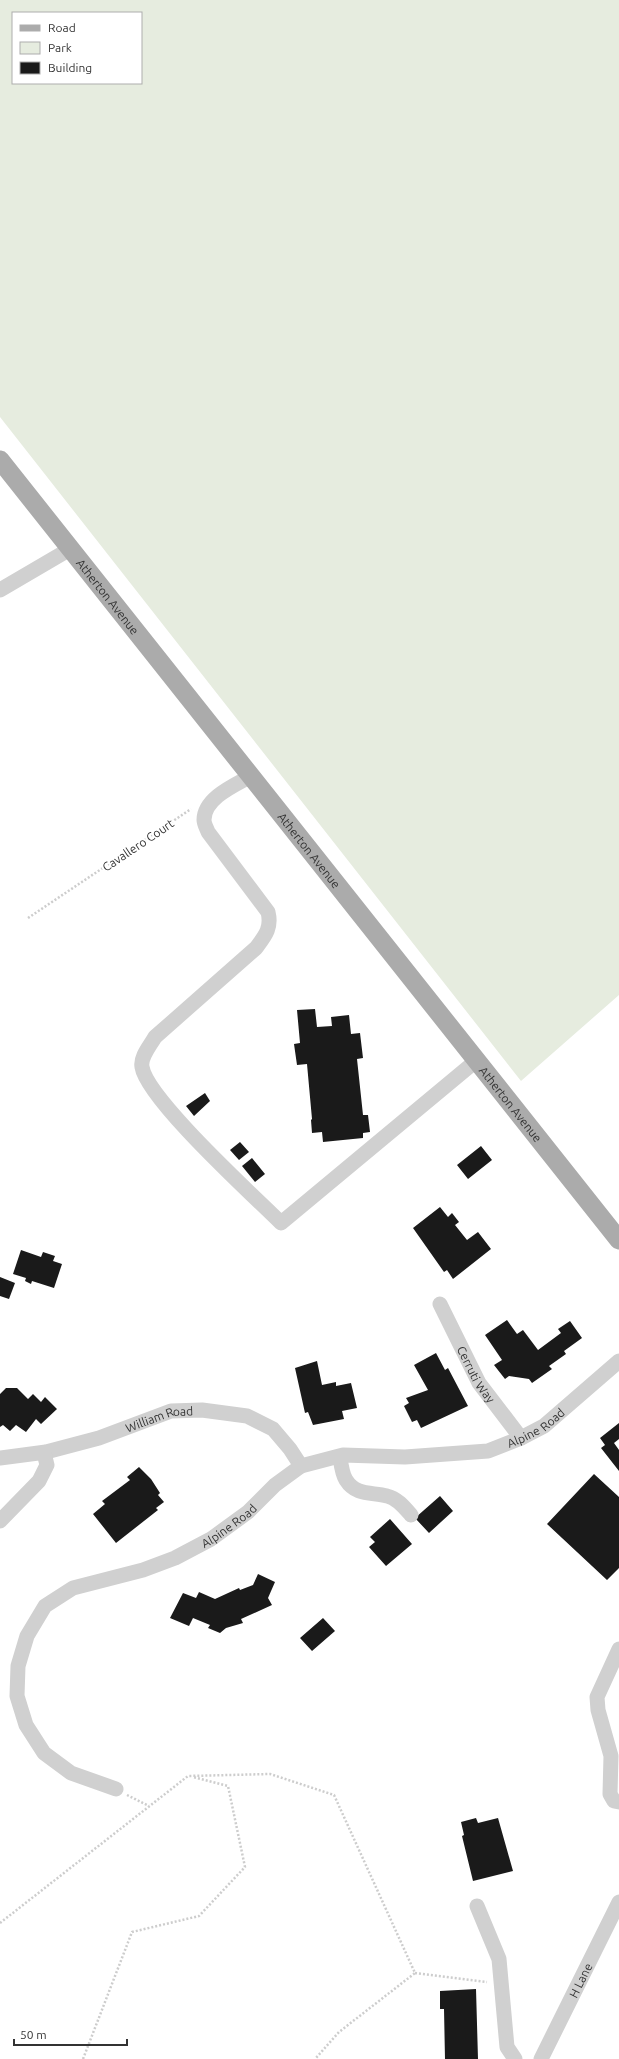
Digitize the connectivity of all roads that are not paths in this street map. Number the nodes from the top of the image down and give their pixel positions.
1 (0, 460) edge
2 (70, 549) junction
3 (0, 590) edge
4 (251, 776) junction
5 (477, 1060) junction
6 (619, 1240) edge
7 (440, 1304) dead end
8 (619, 1361) edge
9 (521, 1438) junction
10 (44, 1453) junction
11 (340, 1457) junction
12 (0, 1458) edge
13 (301, 1466) junction
14 (411, 1515) dead end
15 (0, 1521) edge
16 (619, 1649) edge
17 (116, 1789) road end
18 (619, 1802) edge
19 (619, 1902) edge
20 (477, 1906) dead end
21 (515, 2059) edge
22 (541, 2059) edge

1 - 2 main road, Atherton Avenue
2 - 3 street
2 - 4 main road, Atherton Avenue
4 - 5 main road, Atherton Avenue
4 - 5 street
5 - 6 main road, Atherton Avenue
7 - 9 street, Cerruti Way
8 - 9 street, Alpine Road
9 - 11 street, Alpine Road
10 - 12 street, William Road
10 - 13 street, William Road
10 - 15 street
11 - 13 street, Alpine Road
11 - 14 street
13 - 17 street, Alpine Road
16 - 18 street
19 - 22 street, H Lane
20 - 21 street

